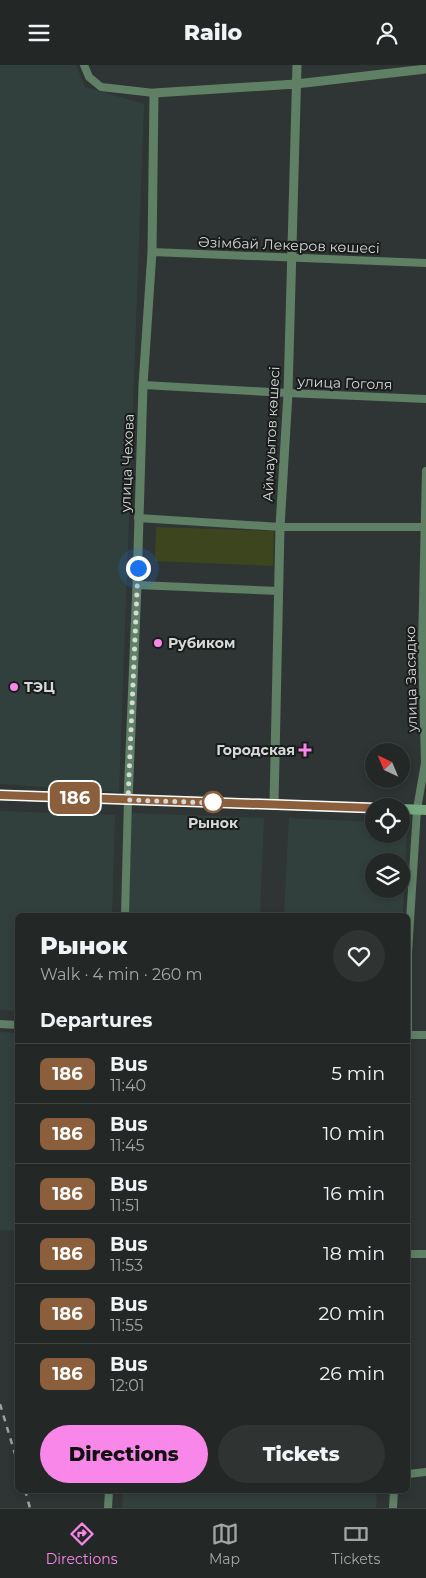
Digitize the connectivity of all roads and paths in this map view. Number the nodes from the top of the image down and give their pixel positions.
1 (84, 65) edge
2 (297, 65) edge
3 (426, 69) edge
4 (296, 84) junction
5 (154, 93) junction
6 (152, 252) junction
7 (292, 257) junction
8 (426, 263) edge
9 (143, 385) junction
10 (288, 393) junction
11 (426, 399) edge
12 (426, 471) edge
13 (138, 518) junction
14 (280, 527) junction
15 (425, 527) edge
16 (137, 585) junction
17 (425, 586) edge
18 (279, 591) junction
19 (424, 646) edge
20 (0, 795) edge
21 (128, 800) junction
22 (274, 805) junction
23 (365, 808) edge
24 (421, 809) edge
25 (125, 913) edge
26 (410, 931) edge
27 (0, 1024) edge
28 (15, 1025) edge
29 (410, 1035) edge
30 (426, 1035) edge
31 (410, 1254) edge
32 (426, 1254) edge
33 (426, 1472) edge
34 (410, 1474) edge
35 (109, 1493) edge
36 (394, 1493) edge
37 (108, 1508) edge
38 (393, 1508) edge

1 - 5 street
2 - 4 street, Аймауытов көшесі
3 - 4 street
4 - 5 street
4 - 7 street, Аймауытов көшесі
5 - 6 street, улица Чехова
6 - 7 street, Әзімбай Лекеров көшесі
6 - 9 street, улица Чехова
7 - 8 street, Әзімбай Лекеров көшесі
7 - 10 street, Аймауытов көшесі
9 - 10 street, улица Гоголя
9 - 13 street, улица Чехова
10 - 11 street, улица Гоголя
10 - 14 street, Аймауытов көшесі
12 - 15 street, улица Засядко
13 - 14 street
13 - 16 street, улица Чехова
14 - 15 street
14 - 18 street, Аймауытов көшесі
15 - 17 street, улица Засядко
16 - 18 street
16 - 21 street, улица Чехова
17 - 19 street, улица Засядко
18 - 22 street, Аймауытов көшесі
19 - 24 street, улица Засядко
20 - 21 main road
21 - 22 main road
21 - 25 street, улица Чехова
22 - 23 main road
24 - 26 street, улица Засядко
27 - 28 street
29 - 30 street
31 - 32 street
33 - 34 street
35 - 37 street
36 - 38 street

